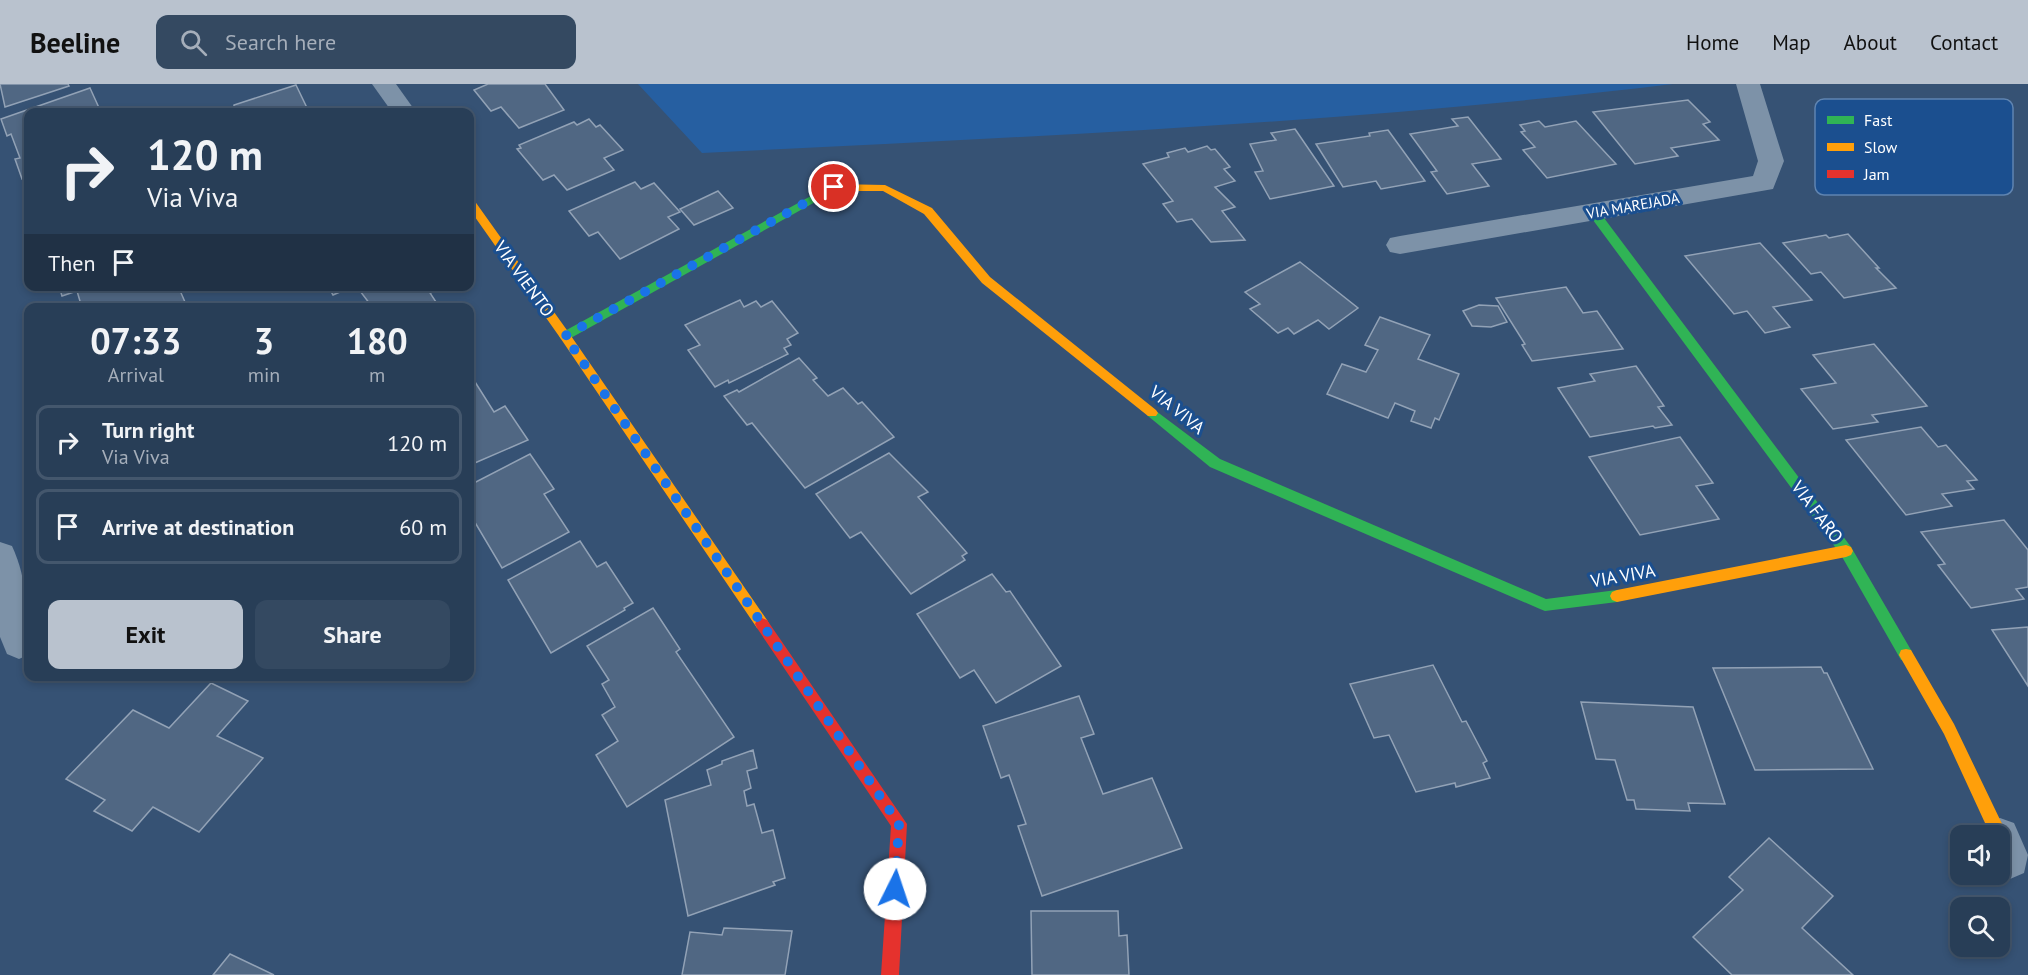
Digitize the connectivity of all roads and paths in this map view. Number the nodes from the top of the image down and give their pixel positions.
1 (384, 84) edge
2 (1748, 84) edge
3 (401, 108) edge
4 (474, 209) edge
5 (1594, 213) junction
6 (1400, 245) dead end
7 (565, 336) junction
8 (1846, 551) junction
9 (0, 556) edge
10 (19, 643) dead end
11 (1994, 825) edge
12 (890, 975) edge

1 - 3 street
2 - 5 street, VIA MAREJADA
4 - 7 street, VIA VIENTO
5 - 6 street, VIA MAREJADA
5 - 8 street, VIA FARO
7 - 8 street, VIA VIVA
7 - 12 street, VIA VIENTO
8 - 11 street, VIA FARO
9 - 10 street

